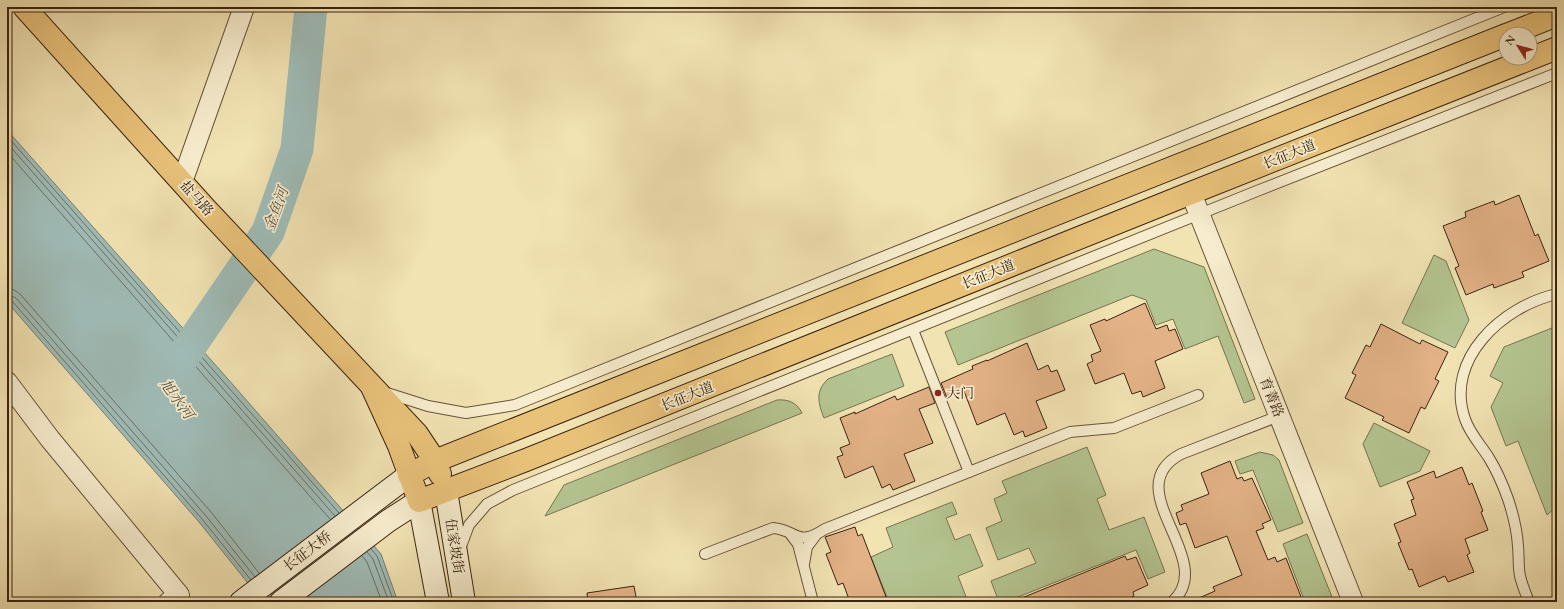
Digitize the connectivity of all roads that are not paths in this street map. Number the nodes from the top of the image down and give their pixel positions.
1 (24, 7) edge
2 (244, 7) edge
3 (1504, 7) edge
4 (1557, 15) edge
5 (1529, 26) edge
6 (1498, 38) edge
7 (1557, 48) edge
8 (1557, 73) edge
9 (182, 182) junction
10 (1191, 192) junction
11 (1200, 214) junction
12 (1557, 294) edge
13 (913, 330) junction
14 (7, 382) edge
15 (372, 387) junction
16 (1198, 395) dead end
17 (1280, 416) junction
18 (436, 461) junction
19 (969, 472) junction
20 (410, 475) junction
21 (446, 491) junction
22 (419, 501) junction
23 (818, 534) junction
24 (791, 535) junction
25 (705, 554) dead end
26 (456, 558) junction
27 (804, 570) junction
28 (169, 602) edge
29 (241, 602) edge
30 (281, 602) edge
31 (438, 602) edge
32 (464, 602) edge
33 (813, 602) edge
34 (1172, 602) edge
35 (1353, 602) edge
36 (1529, 602) edge

1 - 9 main road, 盐马路
2 - 9 street
3 - 15 lane
4 - 5 main road
6 - 18 main road
7 - 10 main road, 长征大道
8 - 11 lane
9 - 15 main road, 盐马路
10 - 11 street, 育菁路
10 - 21 main road, 长征大道
11 - 13 lane
11 - 17 street, 育菁路
12 - 36 lane
13 - 19 lane
13 - 26 lane
14 - 28 street
15 - 18 main road, 盐马路
15 - 20 main road
16 - 19 lane
17 - 34 lane
17 - 35 street, 育菁路
18 - 20 main road
18 - 21 main road, 盐马路
19 - 23 lane
20 - 22 main road
20 - 29 main road, 长征大桥
21 - 22 main road, 长征大道
21 - 26 main road, 伍家坡街
22 - 30 main road, 长征大桥
22 - 31 main road, 伍家坡街
23 - 24 lane
23 - 27 lane
24 - 25 lane
24 - 27 lane
26 - 32 main road, 伍家坡街
27 - 33 lane

